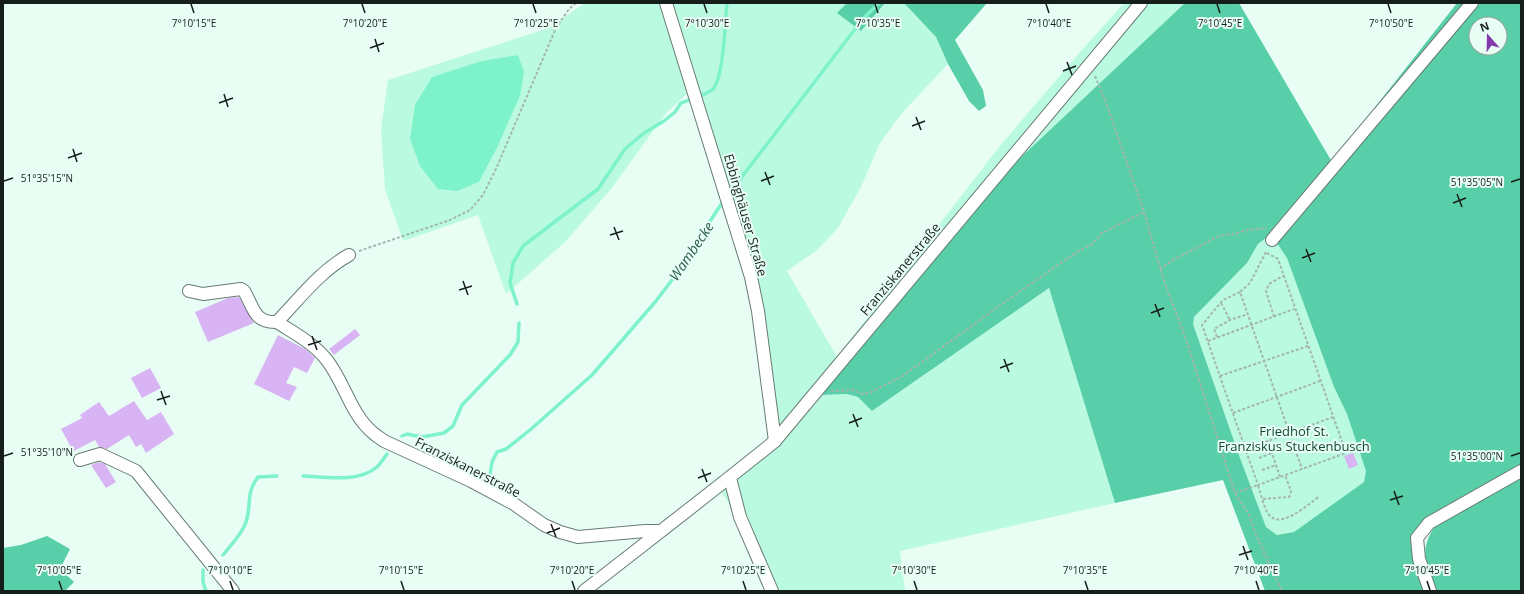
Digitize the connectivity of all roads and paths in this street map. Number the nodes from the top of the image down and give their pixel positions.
1 (576, 3) edge
2 (666, 3) edge
3 (1141, 3) edge
4 (1472, 3) edge
5 (1090, 65) junction
6 (1144, 212) junction
7 (1282, 228) junction
8 (1272, 240) joint
9 (1266, 252) junction
10 (349, 255) joint
11 (1160, 269) junction
12 (1283, 276) junction
13 (190, 291) dead end
14 (1240, 292) junction
15 (1220, 303) junction
16 (1294, 309) junction
17 (1248, 314) junction
18 (1274, 316) junction
19 (1230, 320) junction
20 (277, 322) junction
21 (1252, 325) junction
22 (1217, 338) junction
23 (1208, 341) junction
24 (1308, 346) junction
25 (1264, 361) junction
26 (1220, 376) junction
27 (1320, 381) junction
28 (816, 391) junction
29 (1277, 397) junction
30 (1233, 413) junction
31 (1333, 417) junction
32 (1289, 433) junction
33 (775, 441) junction
34 (1268, 441) junction
35 (1246, 449) junction
36 (1272, 453) junction
37 (1259, 458) dead end
38 (80, 460) dead end
39 (1276, 465) junction
40 (1302, 469) junction
41 (1262, 470) dead end
42 (1521, 470) edge
43 (1285, 475) junction
44 (1280, 477) junction
45 (730, 478) junction
46 (1258, 485) junction
47 (1235, 493) junction
48 (1320, 496) dead end
49 (1263, 499) junction
50 (659, 531) junction
51 (234, 591) edge
52 (584, 591) edge
53 (772, 591) edge
54 (1282, 591) edge
55 (1430, 591) edge

1 - 10 path
2 - 33 street, Ebbinghäuser Straße
3 - 5 street, Franziskanerstraße
4 - 7 street
5 - 6 path
5 - 28 street, Franziskanerstraße
6 - 11 path
6 - 28 path
7 - 8 street
7 - 11 path
8 - 9 path
9 - 12 path
9 - 14 path
10 - 20 street
11 - 47 path
12 - 16 path
12 - 18 path
13 - 20 street, Franziskanerstraße
14 - 15 path
14 - 17 path
15 - 19 path
15 - 23 path
16 - 18 path
16 - 24 path
17 - 19 path
17 - 21 path
18 - 21 path
19 - 22 path
20 - 50 street, Franziskanerstraße
21 - 22 path
21 - 25 path
22 - 23 path
23 - 26 path
24 - 25 path
24 - 27 path
25 - 26 path
25 - 29 path
26 - 30 path
27 - 29 path
27 - 31 path
28 - 33 street, Franziskanerstraße
29 - 30 path
29 - 32 path
30 - 35 path
31 - 32 path
31 - 40 path
32 - 34 path
32 - 40 path
33 - 45 street, Franziskanerstraße
34 - 35 path
34 - 36 path
35 - 46 path
36 - 37 path
36 - 39 path
38 - 51 street
39 - 41 path
39 - 44 path
40 - 43 path
42 - 55 street
43 - 44 path
43 - 49 path
44 - 46 path
45 - 50 street, Franziskanerstraße
45 - 53 street
46 - 47 path
46 - 49 path
47 - 54 path
48 - 49 path
50 - 52 street, Franziskanerstraße

